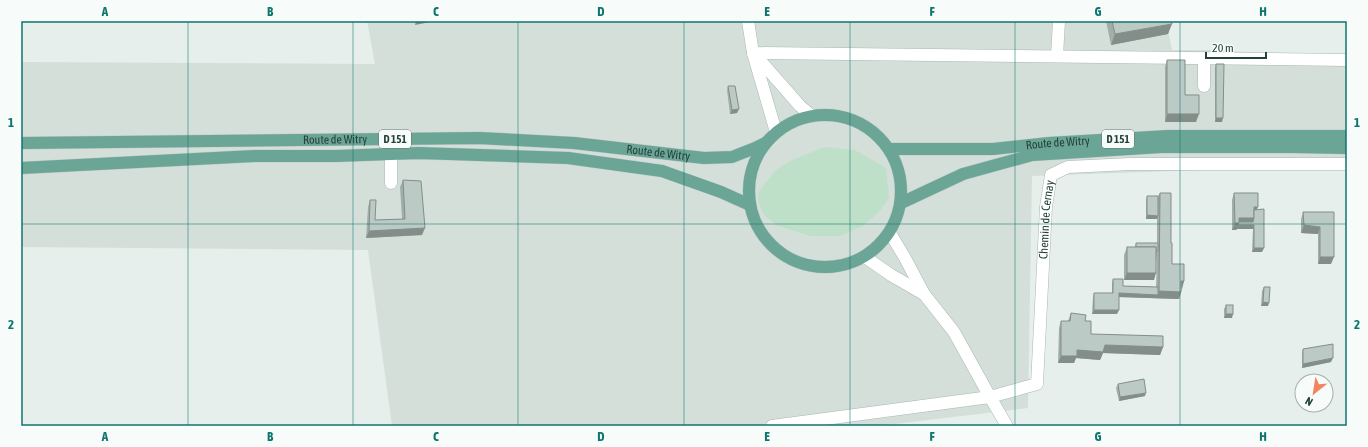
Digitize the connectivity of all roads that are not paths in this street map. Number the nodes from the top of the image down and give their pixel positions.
1 (748, 21) edge
2 (1059, 21) edge
3 (753, 52) junction
4 (1057, 56) junction
5 (1204, 58) junction
6 (1347, 60) edge
7 (1204, 86) dead end
8 (812, 116) junction
9 (776, 132) junction
10 (1347, 136) edge
11 (21, 142) edge
12 (765, 143) junction
13 (1347, 148) edge
14 (889, 149) junction
15 (391, 154) junction
16 (1347, 164) edge
17 (21, 168) edge
18 (391, 183) dead end
19 (901, 203) junction
20 (750, 205) junction
21 (890, 232) junction
22 (865, 257) junction
23 (924, 294) junction
24 (990, 397) junction
25 (772, 426) edge
26 (1007, 426) edge

1 - 3 street
2 - 4 street
3 - 4 street
3 - 8 street
3 - 9 street
4 - 5 street
5 - 6 street
5 - 7 street
8 - 9 main road, Route de Witry
8 - 14 main road, Route de Witry
9 - 12 main road, Route de Witry
10 - 14 main road, Route de Witry / D 151
11 - 12 main road, Route de Witry / D 151
12 - 20 main road, Route de Witry
13 - 19 main road, Route de Witry / D 151
14 - 19 main road, Route de Witry
15 - 17 main road, Route de Witry / D 151
15 - 18 street
15 - 20 main road, Route de Witry / D 151
16 - 24 street, Chemin de Cernay
19 - 21 main road, Route de Witry
20 - 22 main road, Route de Witry
21 - 22 main road, Route de Witry
21 - 23 street
22 - 23 street
23 - 24 street
24 - 25 street
24 - 26 street

